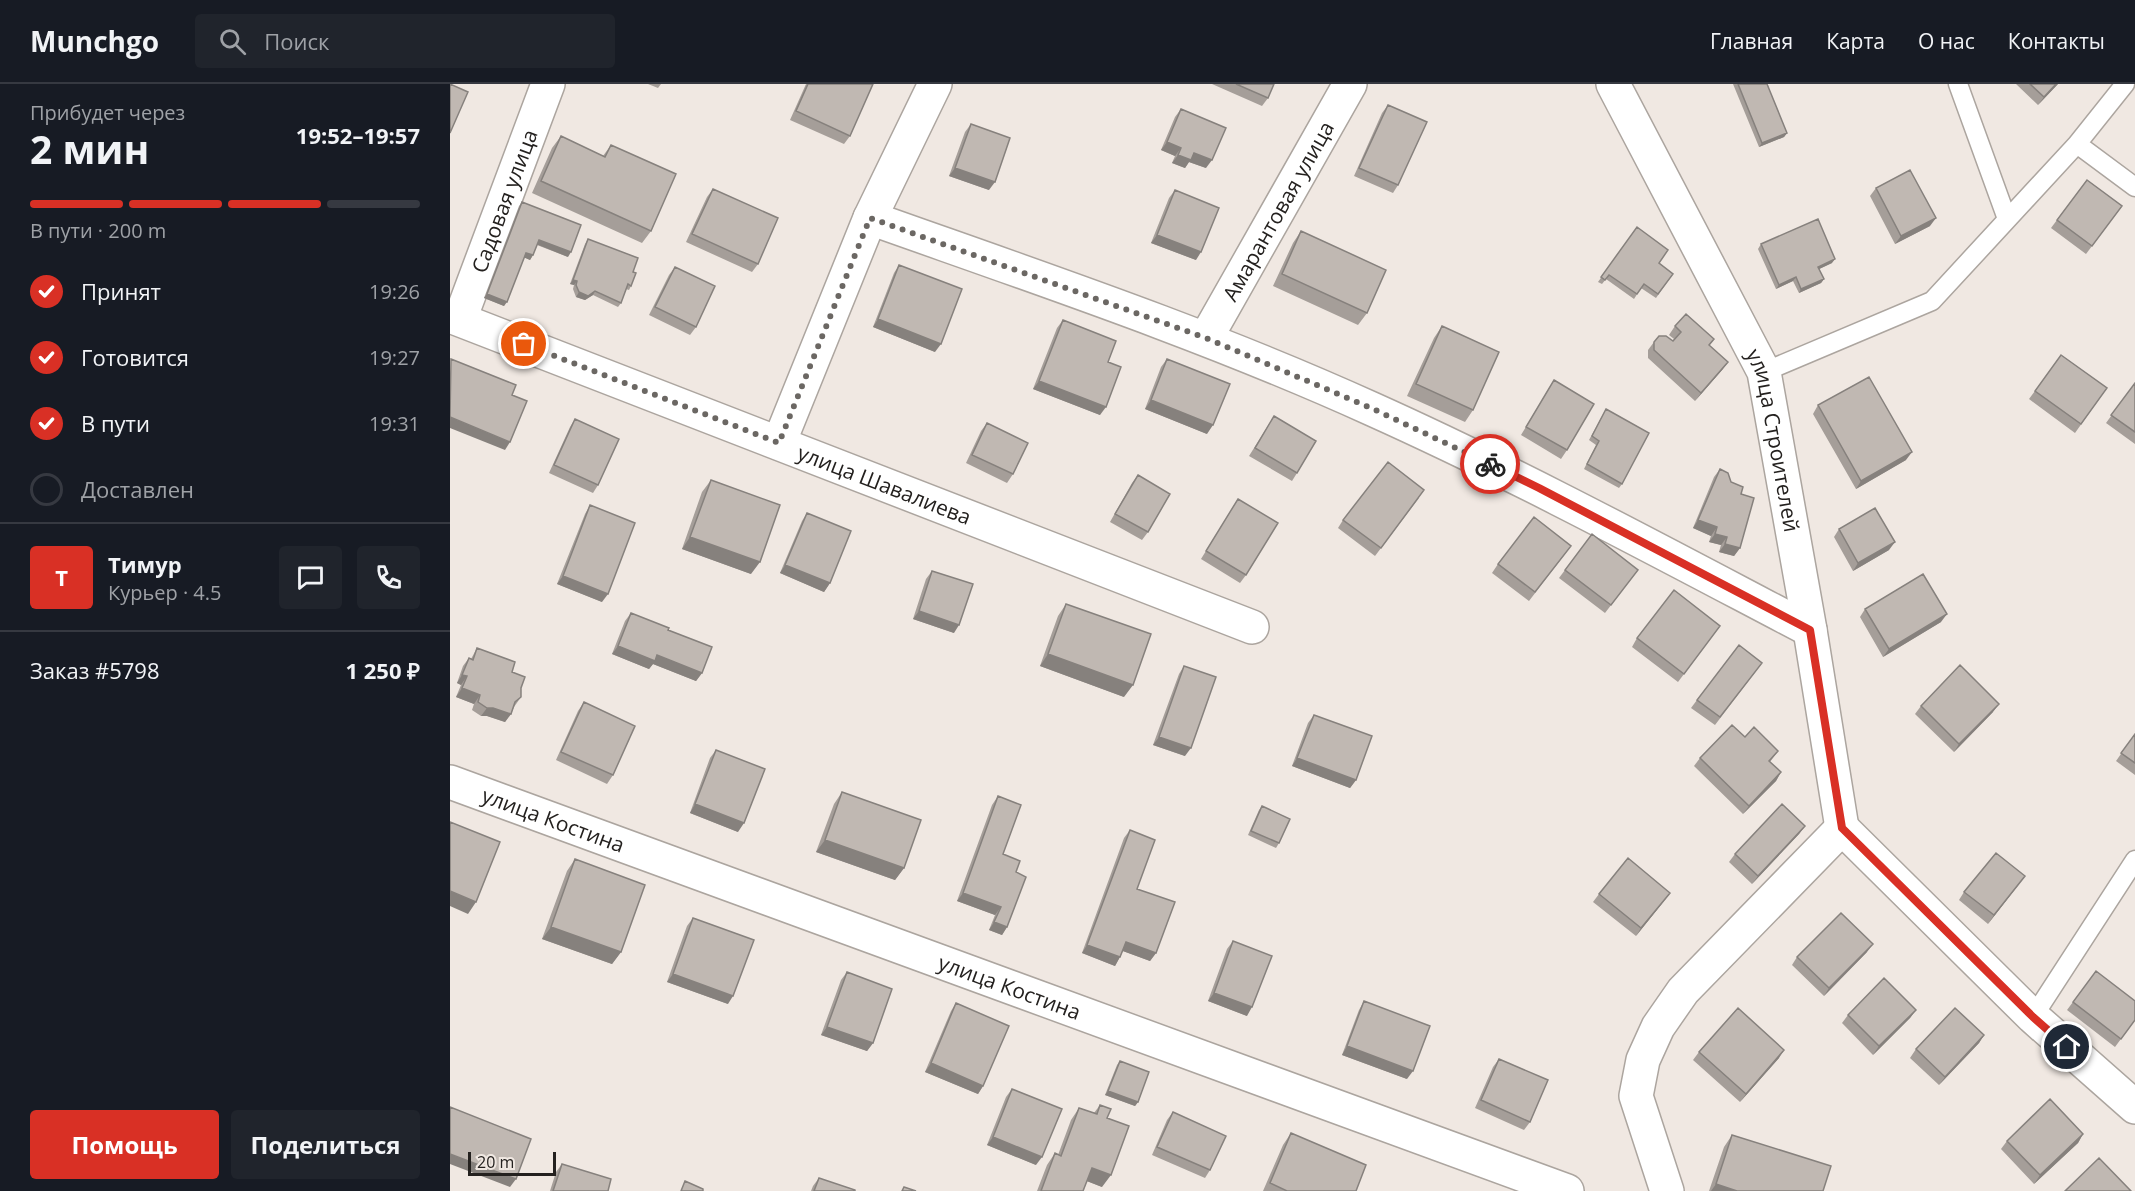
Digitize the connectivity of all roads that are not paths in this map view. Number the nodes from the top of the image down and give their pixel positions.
1 (548, 84) edge
2 (935, 84) edge
3 (1350, 84) edge
4 (1613, 84) edge
5 (1958, 84) edge
6 (2125, 84) edge
7 (2077, 144) junction
8 (2135, 187) edge
9 (870, 218) junction
10 (2007, 219) junction
11 (455, 318) edge
12 (1206, 338) junction
13 (1764, 372) junction
14 (779, 443) junction
15 (1251, 627) dead end
16 (1810, 630) junction
17 (450, 782) edge
18 (1842, 828) junction
19 (2135, 860) edge
20 (2033, 1017) junction
21 (2135, 1107) edge
22 (1568, 1191) edge
23 (1667, 1191) edge

1 - 11 street, Садовая улица
2 - 9 street
3 - 12 street, Амарантовая улица
4 - 13 street, улица Строителей
5 - 10 lane
6 - 7 lane
7 - 8 lane
7 - 10 lane
9 - 12 street
9 - 14 street
10 - 13 lane
11 - 14 street, улица Шавалиева
12 - 16 street
13 - 16 street, улица Строителей
14 - 15 street, улица Шавалиева
16 - 18 street, улица Строителей
17 - 22 street, улица Костина
18 - 20 street
18 - 23 street
19 - 20 lane
20 - 21 street

